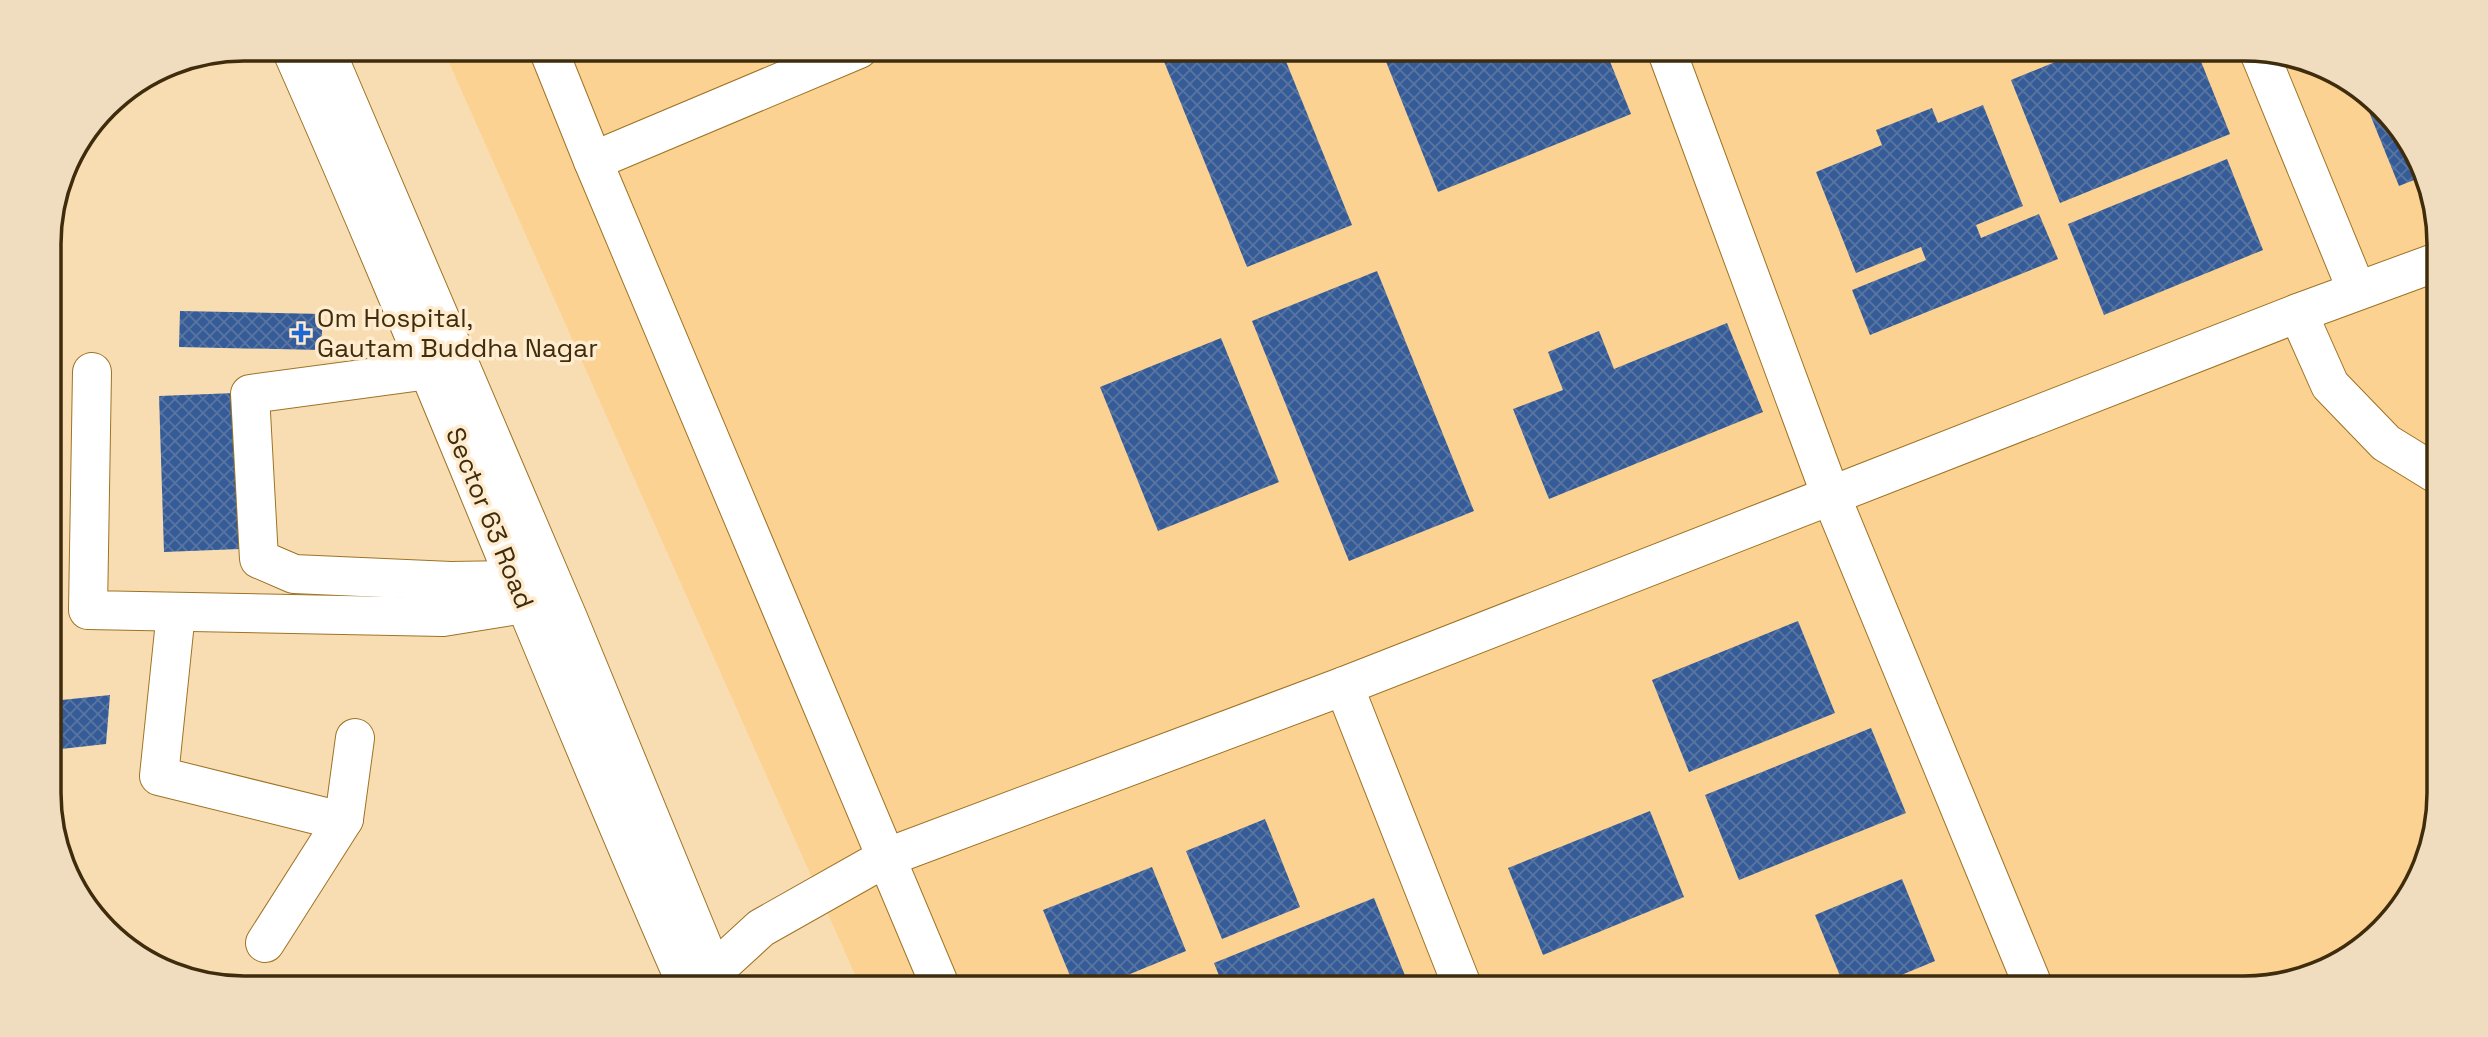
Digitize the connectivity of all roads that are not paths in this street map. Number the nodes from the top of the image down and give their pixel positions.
1 (296, 61) edge
2 (330, 61) edge
3 (553, 61) edge
4 (830, 61) edge
5 (1671, 61) edge
6 (2263, 63) edge
7 (593, 161) junction
8 (2427, 266) edge
9 (2357, 290) junction
10 (2298, 313) junction
11 (429, 370) junction
12 (92, 373) dead end
13 (2427, 468) edge
14 (1831, 496) junction
15 (529, 586) junction
16 (176, 612) junction
17 (1344, 686) junction
18 (355, 738) dead end
19 (344, 818) junction
20 (885, 858) junction
21 (265, 943) dead end
22 (1458, 975) edge
23 (2029, 975) edge
24 (704, 976) edge
25 (714, 976) edge
26 (936, 976) edge

1 - 11 street, Sector 63 Road
2 - 15 street, Sector 63 Road
3 - 7 street
4 - 7 street
5 - 14 street
6 - 9 street
7 - 20 street
8 - 9 street
9 - 10 street
10 - 13 street
10 - 14 street
11 - 15 street, Sector 63 Road
11 - 15 street
12 - 16 street
14 - 17 street
14 - 23 street
15 - 16 street
15 - 24 street, Sector 63 Road
16 - 19 street
17 - 20 street
17 - 22 street
18 - 19 street
19 - 21 street
20 - 25 street
20 - 26 street

